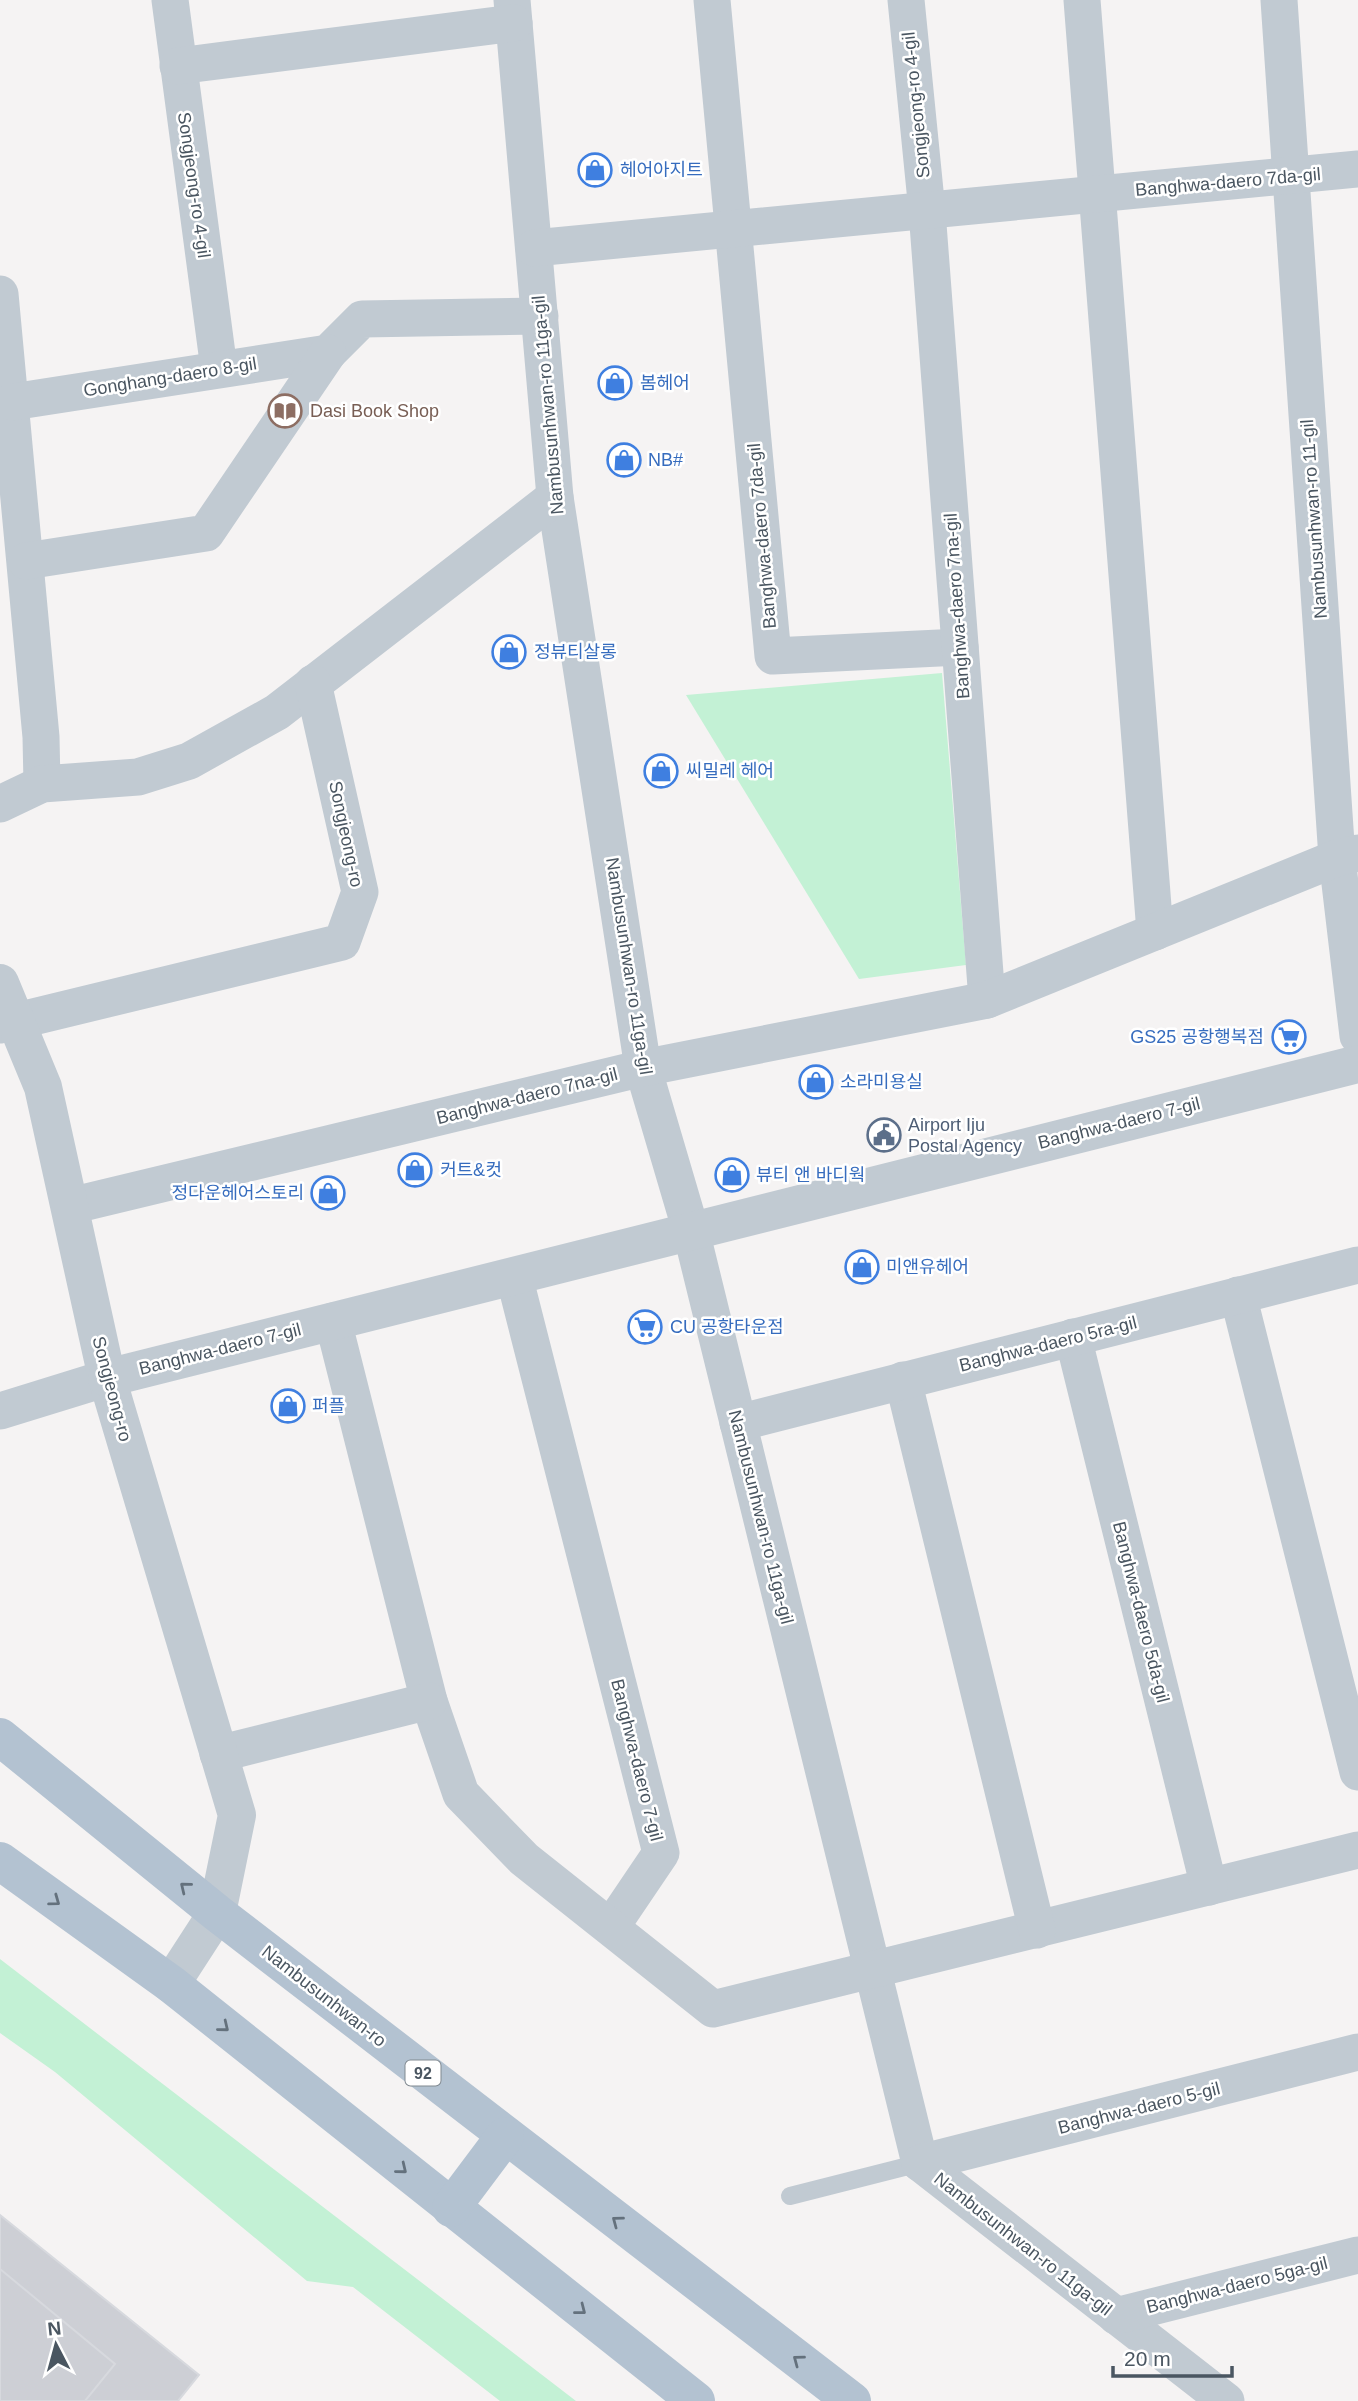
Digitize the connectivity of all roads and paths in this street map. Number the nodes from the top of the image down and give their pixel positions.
1 (170, 0) edge
2 (712, 0) edge
3 (906, 0) edge
4 (1082, 0) edge
5 (1279, 0) edge
6 (513, 12) edge
7 (178, 66) junction
8 (1358, 169) edge
9 (1291, 176) junction
10 (1097, 194) junction
11 (927, 211) junction
12 (733, 229) junction
13 (534, 248) junction
14 (0, 293) edge
15 (540, 316) junction
16 (328, 353) junction
17 (219, 369) junction
18 (8, 395) edge
19 (555, 497) junction
20 (26, 561) junction
21 (960, 647) junction
22 (313, 683) junction
23 (42, 784) junction
24 (0, 804) edge
25 (1348, 855) edge
26 (1154, 932) junction
27 (0, 983) edge
28 (987, 1000) junction
29 (8, 1023) edge
30 (1358, 1037) edge
31 (1358, 1063) edge
32 (643, 1068) junction
33 (70, 1206) junction
34 (691, 1231) junction
35 (1358, 1265) edge
36 (514, 1276) junction
37 (1238, 1295) junction
38 (333, 1321) junction
39 (1073, 1337) junction
40 (107, 1378) junction
41 (903, 1380) junction
42 (0, 1411) edge
43 (737, 1423) junction
44 (429, 1701) junction
45 (0, 1737) edge
46 (218, 1754) junction
47 (1358, 1772) edge
48 (1358, 1850) edge
49 (0, 1861) edge
50 (1209, 1887) junction
51 (217, 1913) junction
52 (611, 1927) junction
53 (1037, 1930) junction
54 (872, 1971) junction
55 (171, 1984) junction
56 (1358, 2052) edge
57 (505, 2136) junction
58 (920, 2164) junction
59 (790, 2196) dead end
60 (452, 2208) junction
61 (1358, 2255) edge
62 (1116, 2316) junction
63 (696, 2401) edge
64 (852, 2401) edge
65 (1226, 2401) edge

1 - 7 street, Songjeong-ro 4-gil
2 - 12 street
3 - 11 street, Songjeong-ro 4-gil
4 - 10 street
5 - 9 street, Nambusunhwan-ro 11-gil
6 - 7 street, Nambusunhwan-ro 11ga-gil
6 - 13 street, Nambusunhwan-ro 11ga-gil
7 - 17 street, Songjeong-ro 4-gil
8 - 9 street, Banghwa-daero 7da-gil
9 - 10 street, Banghwa-daero 7da-gil
9 - 25 street, Nambusunhwan-ro 11-gil
10 - 11 street, Banghwa-daero 7da-gil
10 - 26 street
11 - 12 street, Banghwa-daero 7da-gil
11 - 21 street, Banghwa-daero 7na-gil
12 - 13 street, Banghwa-daero 7da-gil
12 - 21 street, Banghwa-daero 7da-gil
13 - 15 street, Nambusunhwan-ro 11ga-gil
14 - 18 street
15 - 16 street
15 - 19 street, Nambusunhwan-ro 11ga-gil
16 - 17 street, Gonghang-daero 8-gil
16 - 20 street
17 - 18 street, Gonghang-daero 8-gil
18 - 20 street
19 - 22 street
19 - 32 street, Nambusunhwan-ro 11ga-gil
20 - 23 street
21 - 28 street, Banghwa-daero 7na-gil
22 - 23 street
22 - 29 street, Songjeong-ro
23 - 24 street
25 - 26 street, Banghwa-daero 7na-gil
25 - 30 street, Nambusunhwan-ro 11-gil
26 - 28 street, Banghwa-daero 7na-gil
27 - 29 street, Songjeong-ro
28 - 32 street, Banghwa-daero 7na-gil
29 - 33 street, Songjeong-ro
31 - 34 street, Banghwa-daero 7-gil
32 - 33 street, Banghwa-daero 7na-gil
32 - 34 street, Nambusunhwan-ro 11ga-gil
33 - 40 street, Songjeong-ro
34 - 36 street, Banghwa-daero 7-gil
34 - 43 street, Nambusunhwan-ro 11ga-gil
35 - 37 street, Banghwa-daero 5ra-gil
36 - 38 street, Banghwa-daero 7-gil
36 - 52 street, Banghwa-daero 7-gil
37 - 39 street, Banghwa-daero 5ra-gil
37 - 47 street
38 - 40 street, Banghwa-daero 7-gil
38 - 44 street
39 - 41 street, Banghwa-daero 5ra-gil
39 - 50 street, Banghwa-daero 5da-gil
40 - 42 street
40 - 46 street, Songjeong-ro
41 - 43 street, Banghwa-daero 5ra-gil
41 - 53 street
43 - 54 street, Nambusunhwan-ro 11ga-gil
44 - 46 street
44 - 52 street
51 -> 45 main road, Nambusunhwan-ro / 92
46 - 51 street, Songjeong-ro
48 - 50 street
49 -> 55 main road
50 - 53 street
51 - 55 street, Songjeong-ro
51 - 57 main road, Nambusunhwan-ro / 92
52 - 54 street
53 - 54 street
54 - 58 street, Nambusunhwan-ro 11ga-gil
55 -> 60 main road
56 - 58 street, Banghwa-daero 5-gil
57 - 60 main road
64 -> 57 main road, Nambusunhwan-ro / 92
58 - 59 lane, Nambusunhwan-ro 11ga-gil
58 - 62 street, Nambusunhwan-ro 11ga-gil
60 -> 63 main road
61 - 62 street, Banghwa-daero 5ga-gil
62 - 65 street, Nambusunhwan-ro 11ga-gil

